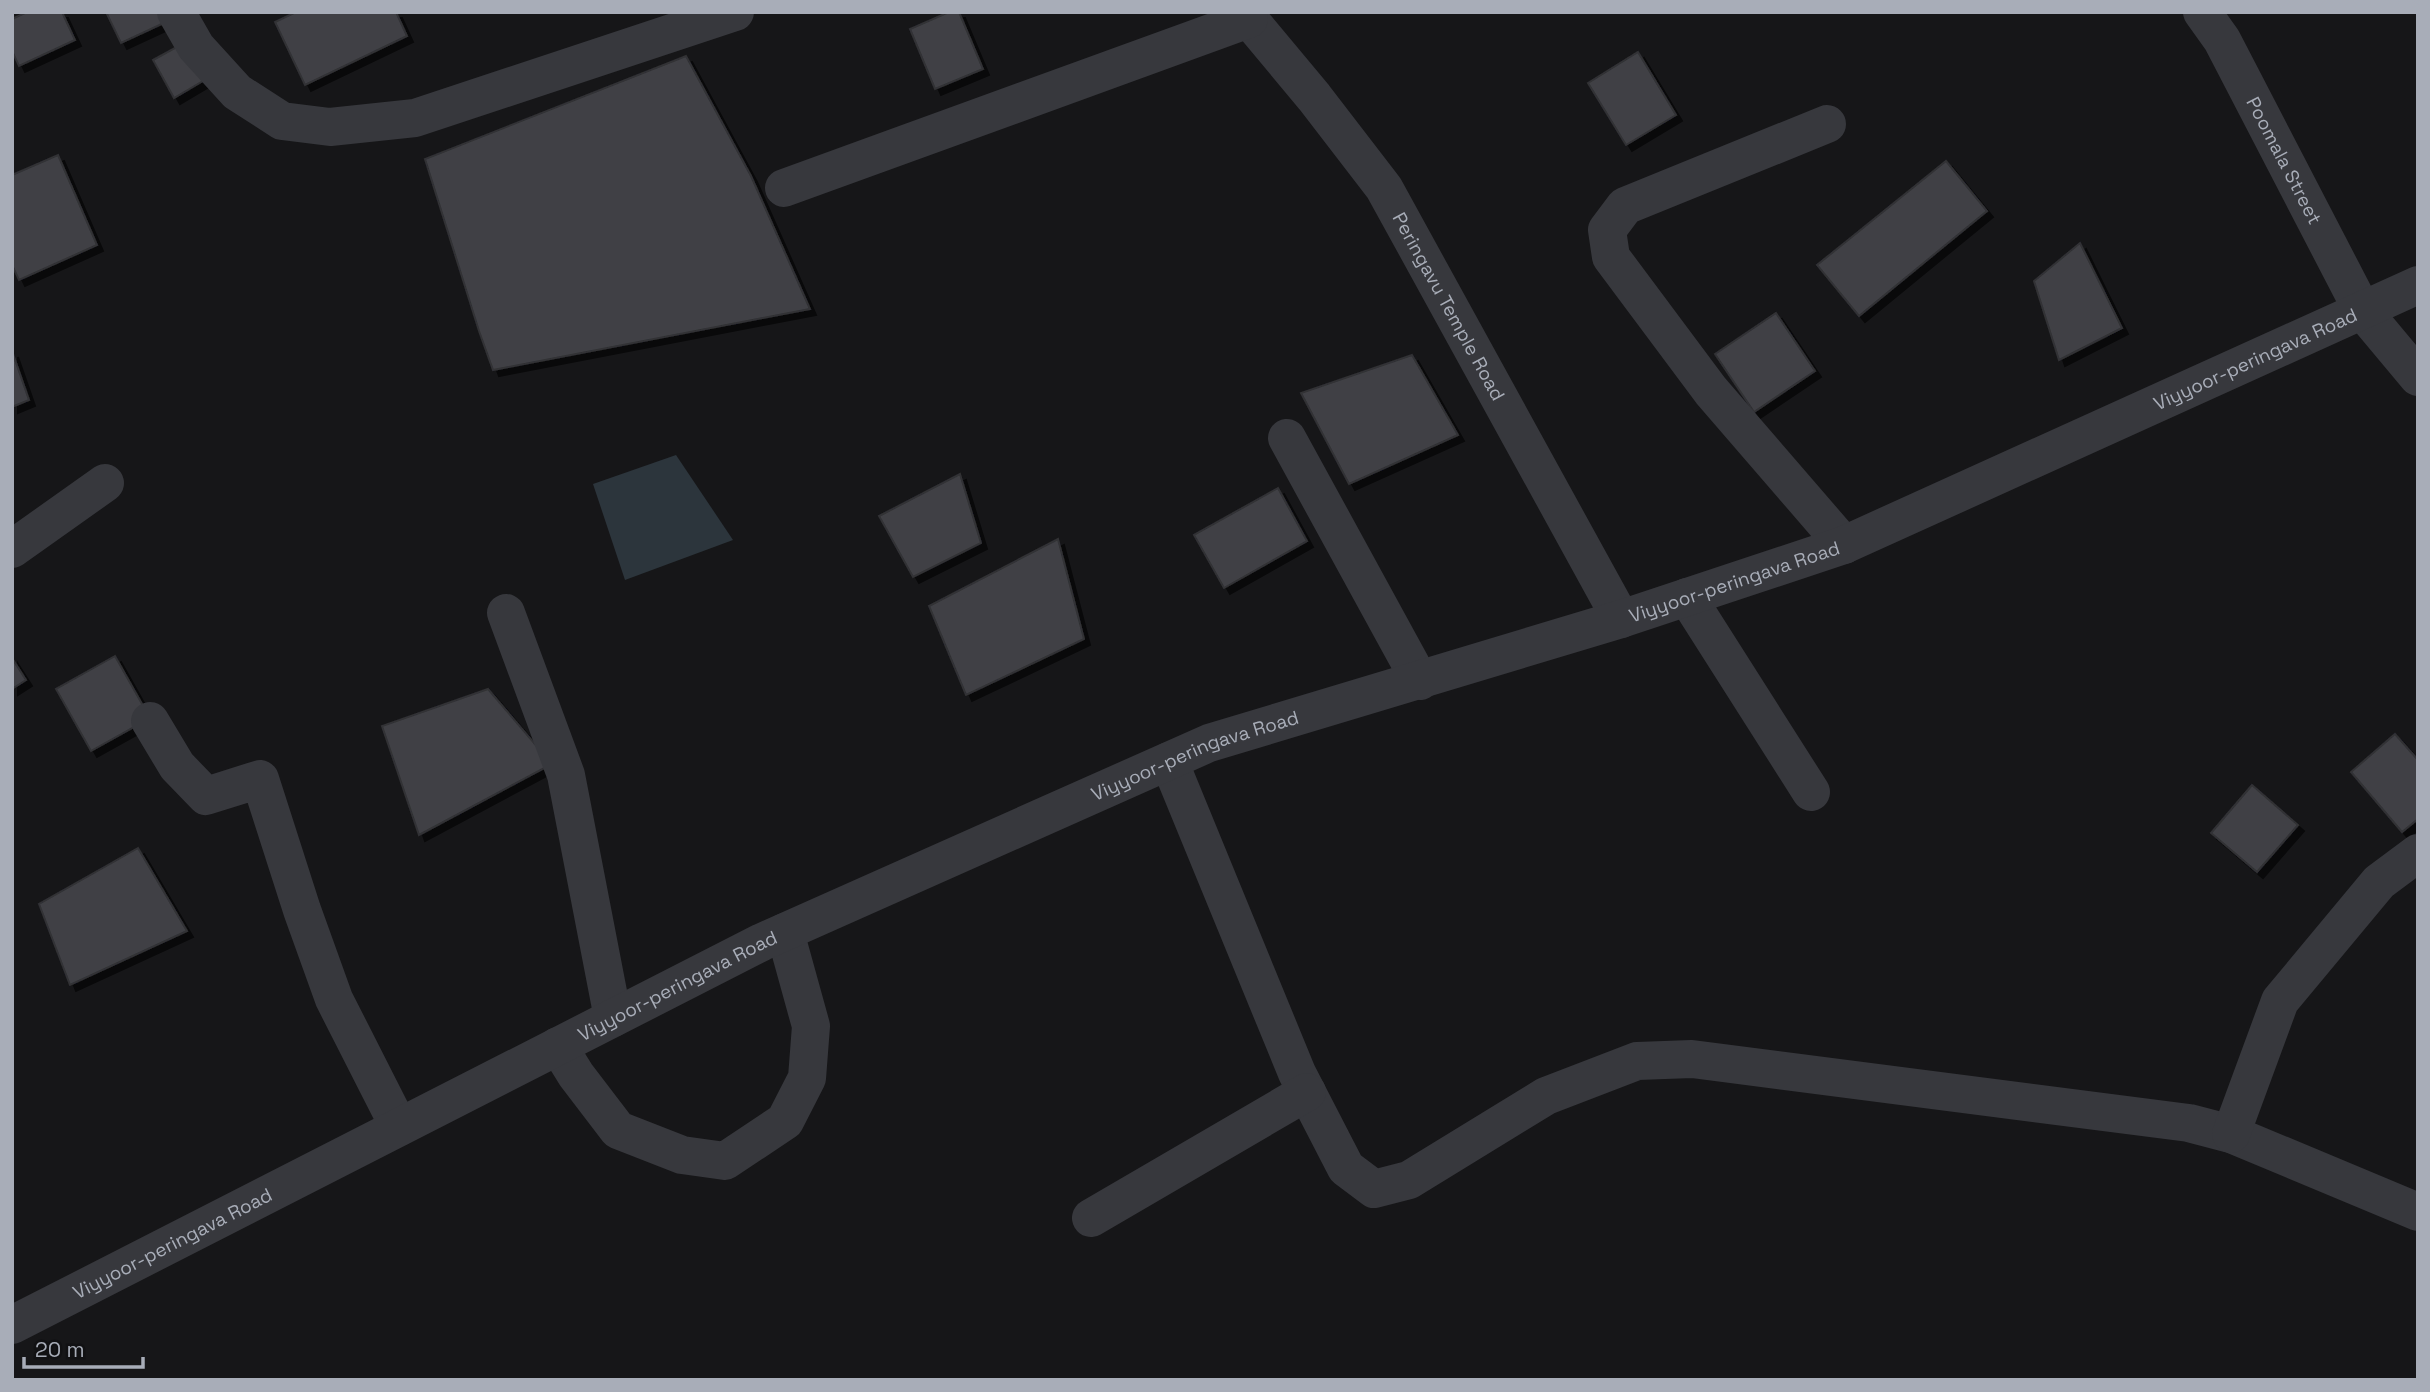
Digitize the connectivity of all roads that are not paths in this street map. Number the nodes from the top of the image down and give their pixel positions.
1 (176, 12) edge
2 (735, 12) edge
3 (2202, 12) edge
4 (1248, 16) edge
5 (1827, 124) dead end
6 (784, 188) dead end
7 (2418, 285) edge
8 (2362, 310) junction
9 (2418, 377) edge
10 (1287, 438) dead end
11 (105, 484) dead end
12 (1844, 545) junction
13 (12, 548) edge
14 (1687, 597) junction
15 (506, 613) dead end
16 (1621, 619) junction
17 (1420, 681) junction
18 (150, 721) dead end
19 (1169, 761) junction
20 (1811, 792) dead end
21 (2418, 853) edge
22 (785, 932) junction
23 (613, 1018) junction
24 (558, 1046) junction
25 (1307, 1092) junction
26 (399, 1127) junction
27 (2231, 1134) junction
28 (2418, 1212) edge
29 (1091, 1219) dead end
30 (12, 1325) edge

1 - 2 street
3 - 8 street, Poomala Street
4 - 6 street
4 - 16 street, Peringavu Temple Road
5 - 12 street
7 - 8 street, Viyyoor-peringava Road
8 - 9 street, Poomala Street
8 - 12 street, Viyyoor-peringava Road
10 - 17 street
11 - 13 street
12 - 14 street, Viyyoor-peringava Road
14 - 16 street, Viyyoor-peringava Road
14 - 20 street
15 - 23 street
16 - 17 street, Viyyoor-peringava Road
17 - 19 street, Viyyoor-peringava Road
18 - 26 street
19 - 22 street, Viyyoor-peringava Road
19 - 25 street
21 - 27 street
22 - 23 street, Viyyoor-peringava Road
22 - 24 street
23 - 24 street, Viyyoor-peringava Road
24 - 26 street, Viyyoor-peringava Road
25 - 27 street
25 - 29 street
26 - 30 street, Viyyoor-peringava Road
27 - 28 street

